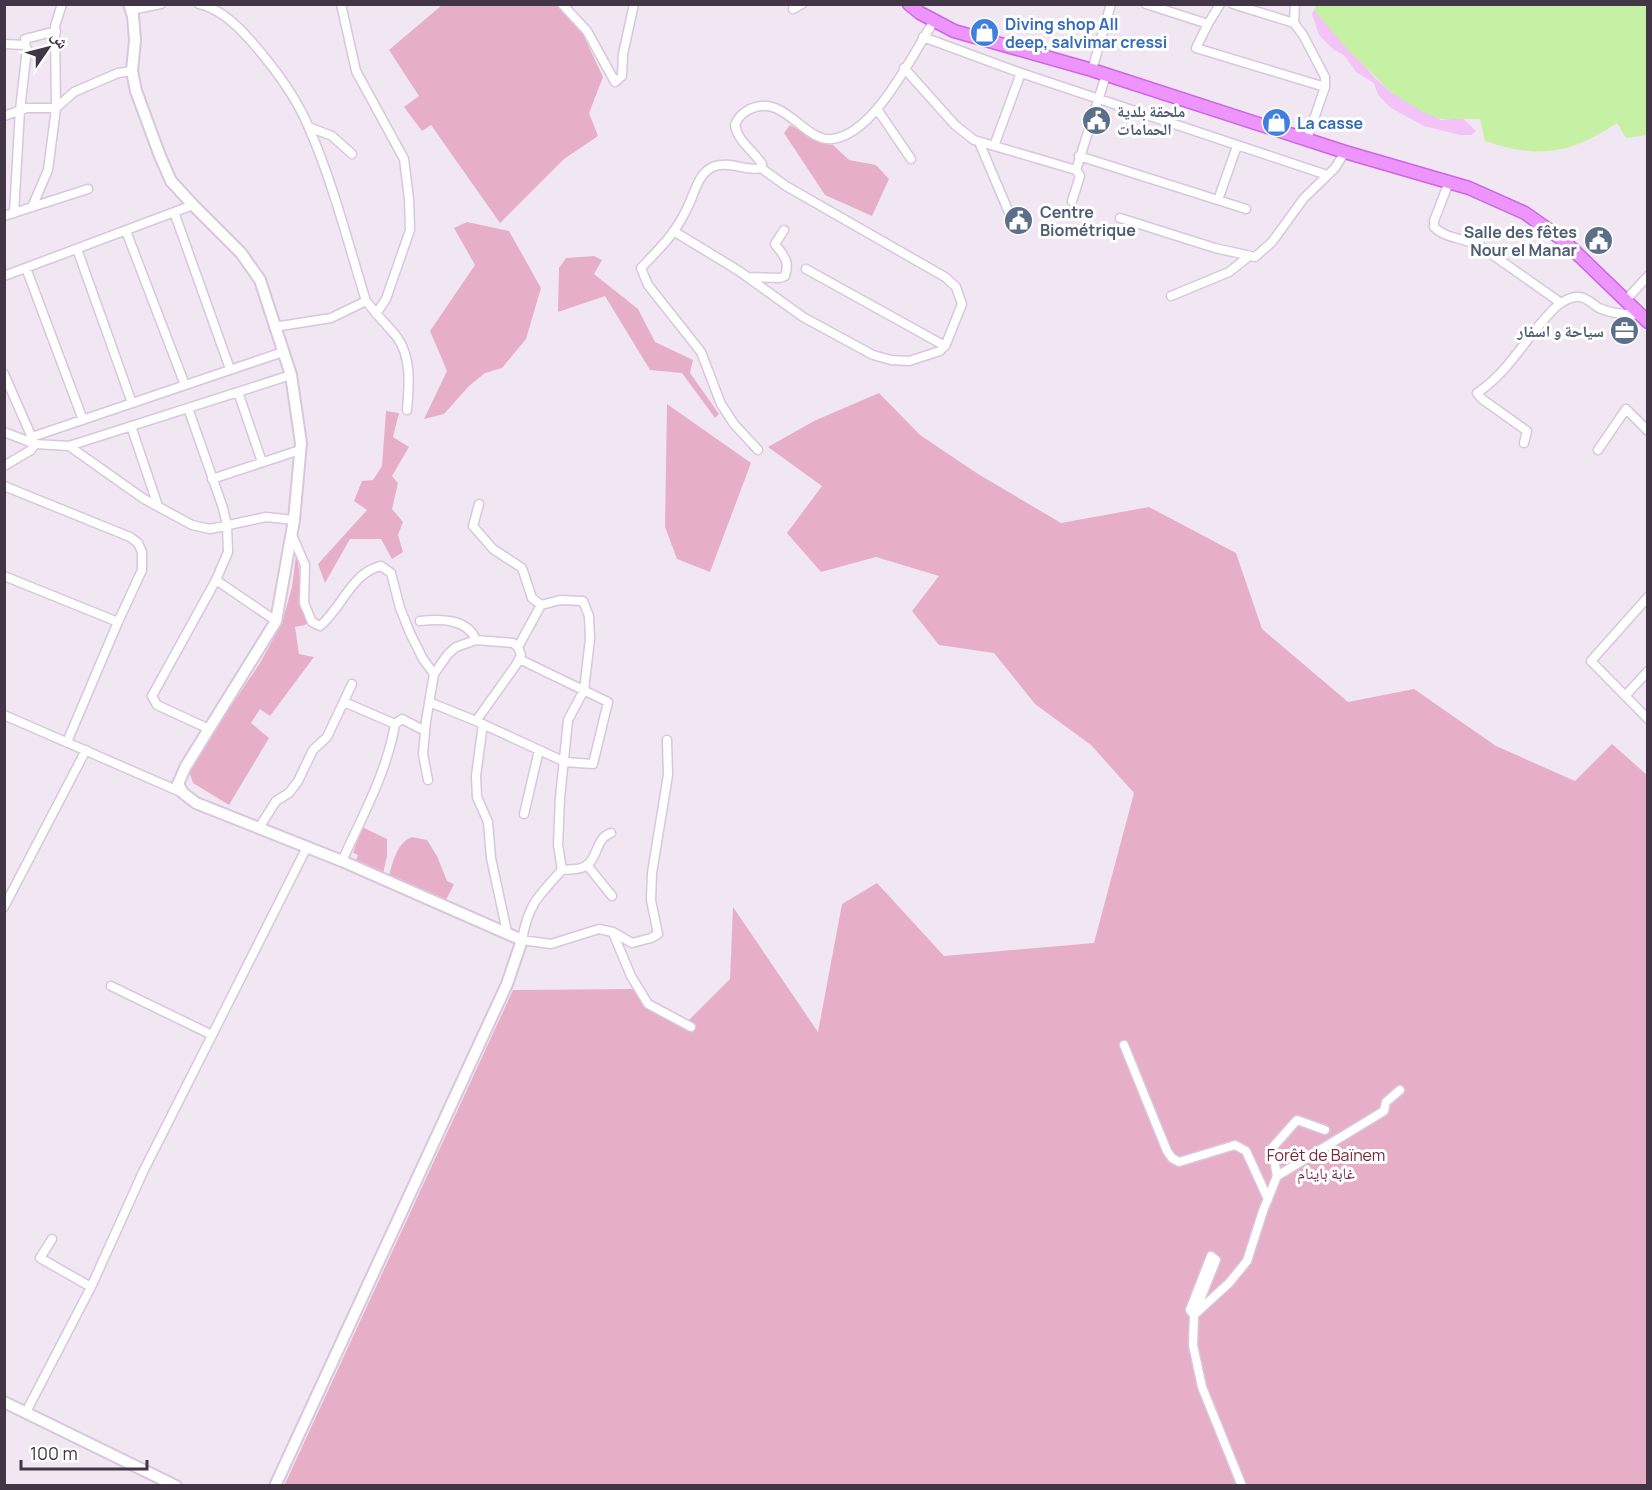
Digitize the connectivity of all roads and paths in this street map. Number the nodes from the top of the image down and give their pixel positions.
1 (62, 4) edge
2 (161, 4) edge
3 (200, 4) edge
4 (341, 4) edge
5 (562, 4) edge
6 (634, 4) edge
7 (802, 4) edge
8 (909, 4) edge
9 (1111, 4) edge
10 (1146, 4) edge
11 (1220, 4) edge
12 (1233, 4) edge
13 (1295, 4) edge
14 (130, 7) edge
15 (794, 9) dead end
16 (934, 21) junction
17 (1294, 23) junction
18 (1208, 24) junction
19 (56, 31) junction
20 (923, 37) junction
21 (4, 44) edge
22 (25, 45) junction
23 (904, 68) junction
24 (1092, 70) junction
25 (132, 71) junction
26 (1021, 73) junction
27 (1106, 75) junction
28 (1325, 87) junction
29 (1099, 97) junction
30 (56, 108) junction
31 (877, 109) junction
32 (20, 111) junction
33 (4, 116) edge
34 (309, 127) junction
35 (1307, 139) junction
36 (979, 142) junction
37 (994, 146) junction
38 (1237, 146) junction
39 (1345, 152) junction
40 (352, 154) dead end
41 (1079, 156) junction
42 (911, 159) dead end
43 (761, 168) junction
44 (1076, 170) junction
45 (1327, 175) junction
46 (1449, 182) junction
47 (88, 189) dead end
48 (1218, 200) junction
49 (1072, 201) dead end
50 (193, 205) junction
51 (32, 207) junction
52 (1246, 209) dead end
53 (174, 212) junction
54 (14, 213) junction
55 (4, 216) edge
56 (1120, 218) dead end
57 (1016, 229) dead end
58 (783, 230) dead end
59 (126, 231) junction
60 (675, 232) junction
61 (77, 249) junction
62 (1248, 257) junction
63 (26, 268) junction
64 (806, 269) dead end
65 (4, 276) edge
66 (1647, 276) edge
67 (748, 277) junction
68 (1171, 296) dead end
69 (366, 301) junction
70 (1625, 301) junction
71 (1561, 303) junction
72 (376, 314) junction
73 (1643, 318) edge
74 (274, 327) junction
75 (945, 346) junction
76 (284, 352) junction
77 (230, 369) junction
78 (291, 375) junction
79 (5, 378) edge
80 (186, 385) junction
81 (238, 392) junction
82 (132, 403) junction
83 (188, 408) junction
84 (407, 410) dead end
85 (83, 420) junction
86 (131, 426) junction
87 (1647, 431) edge
88 (4, 432) edge
89 (33, 441) junction
90 (1524, 443) dead end
91 (69, 446) junction
92 (300, 450) junction
93 (758, 450) dead end
94 (1598, 450) dead end
95 (262, 462) junction
96 (4, 466) edge
97 (212, 479) junction
98 (4, 486) edge
99 (479, 504) dead end
100 (158, 506) junction
101 (294, 520) junction
102 (227, 526) junction
103 (292, 535) junction
104 (4, 576) edge
105 (216, 580) junction
106 (1647, 597) edge
107 (540, 605) junction
108 (276, 621) junction
109 (420, 621) dead end
110 (118, 622) junction
111 (476, 640) junction
112 (518, 647) junction
113 (519, 658) junction
114 (1647, 671) edge
115 (434, 674) junction
116 (352, 684) dead end
117 (584, 690) junction
118 (1625, 696) junction
119 (344, 702) junction
120 (429, 702) junction
121 (4, 715) edge
122 (1647, 719) edge
123 (394, 723) junction
124 (480, 723) junction
125 (209, 729) junction
126 (425, 731) junction
127 (667, 740) dead end
128 (67, 742) junction
129 (86, 750) junction
130 (539, 750) junction
131 (565, 762) junction
132 (428, 780) dead end
133 (183, 793) junction
134 (524, 814) dead end
135 (259, 828) junction
136 (611, 833) dead end
137 (307, 847) junction
138 (342, 861) junction
139 (587, 865) junction
140 (562, 870) junction
141 (612, 896) dead end
142 (4, 908) edge
143 (507, 932) junction
144 (613, 932) junction
145 (522, 940) junction
146 (111, 986) dead end
147 (691, 1027) dead end
148 (212, 1035) junction
149 (1124, 1045) dead end
150 (1400, 1090) dead end
151 (1325, 1130) dead end
152 (1277, 1176) junction
153 (1268, 1198) junction
154 (52, 1239) dead end
155 (91, 1287) junction
156 (1194, 1315) junction
157 (4, 1402) edge
158 (26, 1412) junction
159 (176, 1485) edge
160 (275, 1485) edge
161 (1242, 1485) edge

1 - 19 street
2 - 14 street
3 - 34 street
4 - 72 street
5 - 6 street
7 - 15 street
8 - 16 main road
9 - 24 street
10 - 18 street
11 - 18 street
12 - 17 street
13 - 17 street
14 - 25 street
16 - 20 street
16 - 24 main road
17 - 28 street
18 - 28 street
19 - 22 street
19 - 30 street
20 - 23 street
20 - 26 street
21 - 22 street
22 - 32 street
23 - 31 street
23 - 36 street
24 - 27 main road
25 - 30 street
25 - 50 street
26 - 29 street
26 - 37 street
27 - 29 street
27 - 35 main road
28 - 35 street
29 - 38 street
29 - 41 street
30 - 32 street
30 - 51 street
31 - 42 street
31 - 43 street
32 - 33 street
32 - 54 street
34 - 40 street
34 - 69 street
35 - 39 main road
36 - 37 street
36 - 57 street
37 - 44 street
38 - 45 street
38 - 48 street
39 - 45 street
39 - 46 main road
41 - 44 street
41 - 48 street
43 - 60 street
43 - 75 street
44 - 49 street
45 - 62 street
46 - 70 main road
46 - 71 street
47 - 51 street
48 - 52 street
50 - 53 street
50 - 74 street
51 - 54 street
53 - 59 street
53 - 77 street
54 - 55 street
56 - 62 street
58 - 67 street
59 - 61 street
59 - 80 street
60 - 67 street
60 - 93 street
61 - 63 street
61 - 82 street
62 - 68 street
63 - 65 street
63 - 85 street
64 - 75 street
66 - 70 street
67 - 75 street
69 - 72 street
69 - 74 street
70 - 73 main road
71 - 73 street
71 - 90 street
72 - 84 street
74 - 76 street
76 - 77 street
76 - 78 street
77 - 80 street
78 - 81 street
78 - 92 street
79 - 89 street
80 - 82 street
81 - 83 street
81 - 95 street
82 - 85 street
83 - 86 street
83 - 97 street
85 - 89 street
86 - 91 street
86 - 100 street
87 - 94 street
88 - 89 street
89 - 91 street
89 - 96 street
91 - 100 street
92 - 95 street
92 - 101 street
95 - 97 street
97 - 102 street
98 - 110 street
99 - 107 street
100 - 102 street
101 - 102 street
101 - 103 street
102 - 105 street
103 - 108 street
103 - 115 street
104 - 110 street
105 - 108 street
105 - 125 street
106 - 118 street
107 - 112 street
107 - 117 street
108 - 125 street
109 - 111 street
110 - 128 street
111 - 112 street
111 - 115 street
112 - 113 street
113 - 117 street
113 - 124 street
114 - 118 street
115 - 120 street
116 - 119 street
117 - 131 street
117 - 131 street
118 - 122 street
119 - 123 street
119 - 135 street
120 - 124 street
120 - 126 street
121 - 128 street
123 - 126 street
123 - 138 street
124 - 130 street
124 - 143 street
125 - 133 street
126 - 132 street
127 - 144 street
128 - 129 street
129 - 133 street
129 - 142 street
130 - 131 street
130 - 134 street
131 - 140 street
133 - 135 street
135 - 137 street
136 - 139 street
137 - 138 street
137 - 148 street
138 - 143 street
139 - 140 street
139 - 141 street
140 - 145 street
143 - 145 street
144 - 145 street
144 - 147 street
145 - 160 street
146 - 148 street
148 - 155 street
149 - 153 street
150 - 152 street
151 - 152 street
152 - 153 street
153 - 156 street
154 - 155 street
155 - 158 street
156 - 156 street
156 - 161 street
157 - 158 street
158 - 159 street

